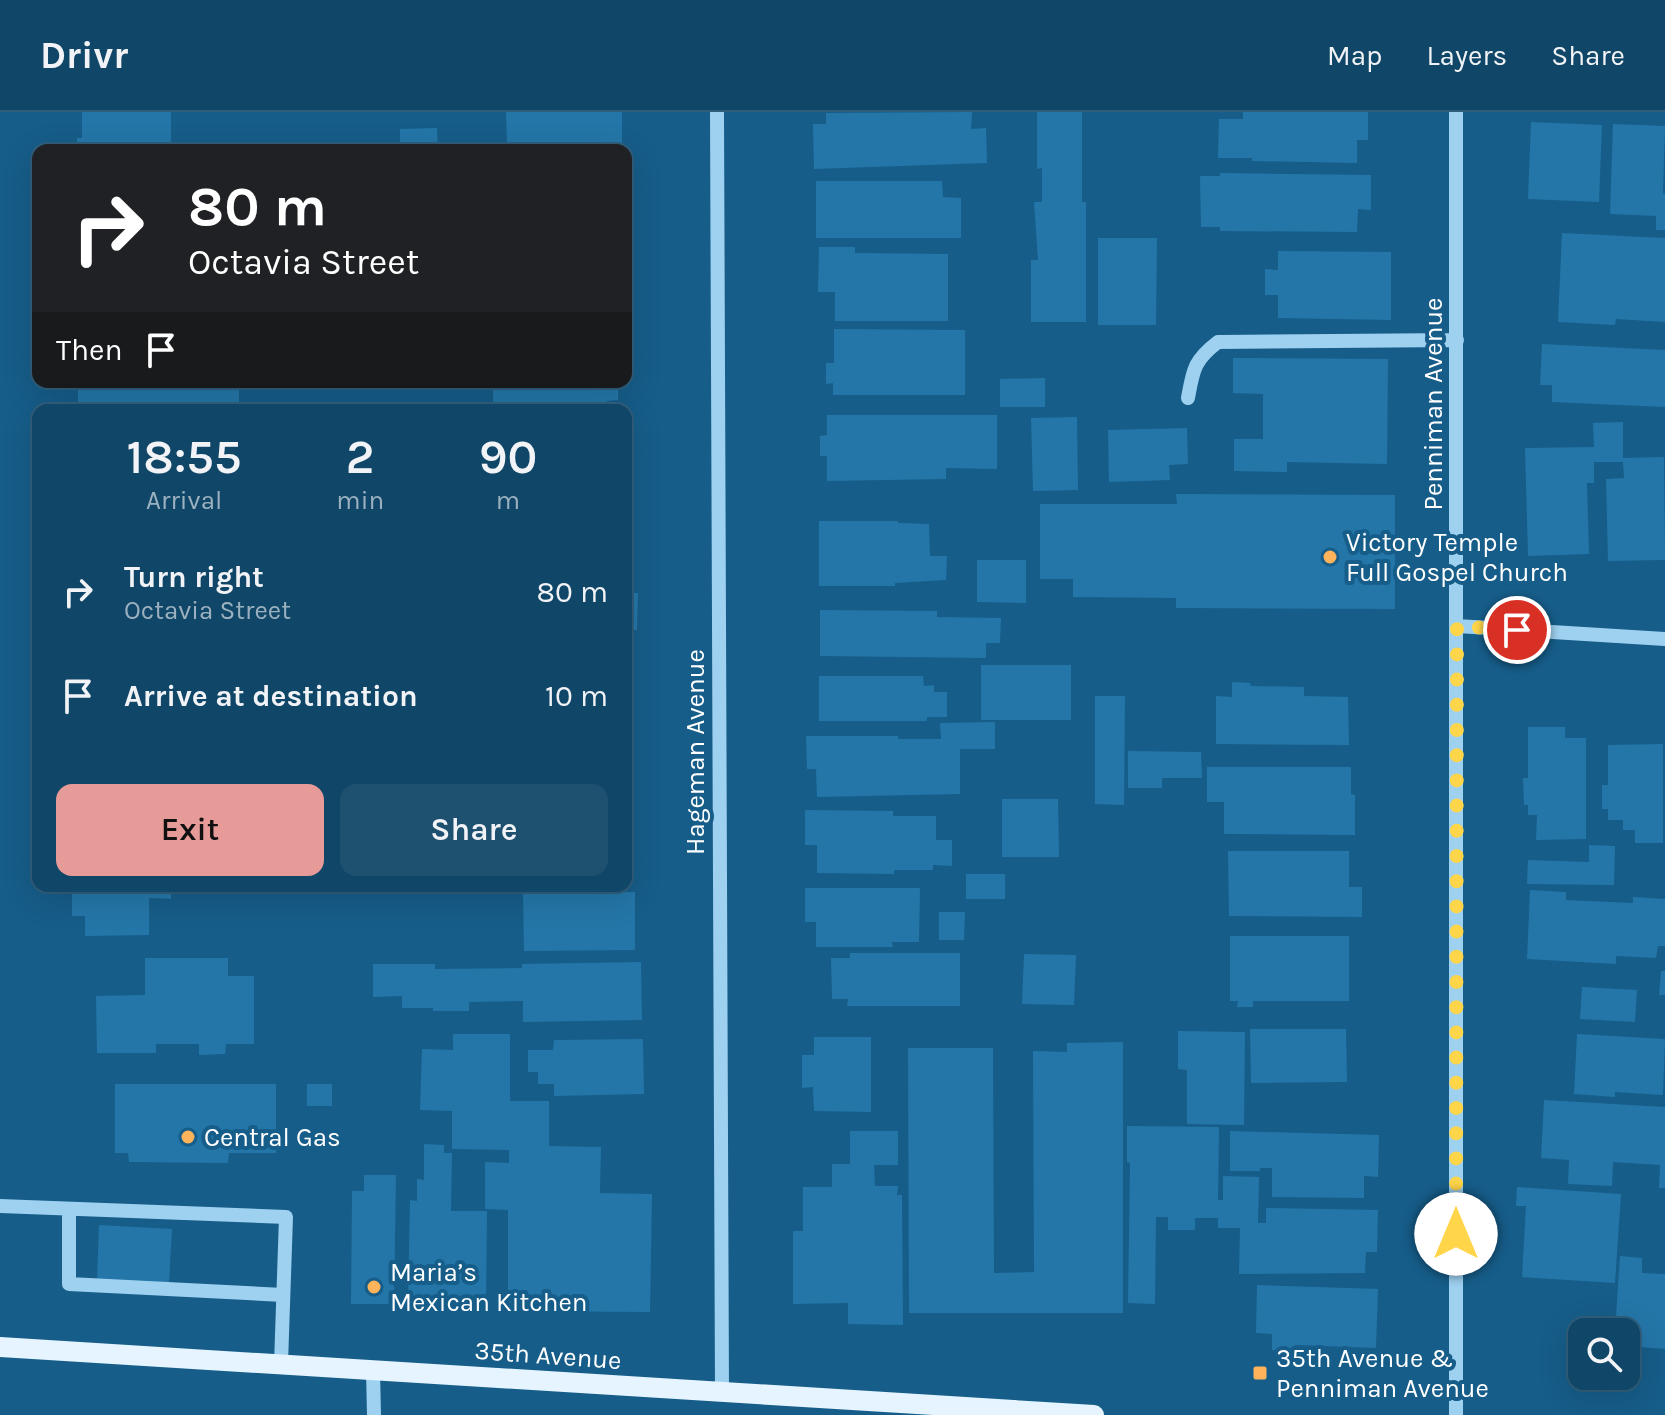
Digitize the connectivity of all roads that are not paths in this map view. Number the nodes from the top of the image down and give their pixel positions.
1 (717, 112) edge
2 (1456, 112) edge
3 (1457, 340) junction
4 (1188, 398) dead end
5 (1457, 626) junction
6 (1665, 639) edge
7 (0, 1206) edge
8 (69, 1209) junction
9 (283, 1295) junction
10 (0, 1347) edge
11 (281, 1364) junction
12 (373, 1371) junction
13 (722, 1392) junction
14 (374, 1415) edge
15 (1094, 1415) edge
16 (1456, 1415) edge

1 - 13 street, Hageman Avenue
2 - 3 street, Penniman Avenue
3 - 4 street
3 - 5 street, Penniman Avenue
5 - 6 street
5 - 16 street, Penniman Avenue
7 - 8 street
8 - 9 street
8 - 9 street
9 - 11 street
10 - 11 main road, 35th Avenue
11 - 12 main road, 35th Avenue
12 - 13 main road, 35th Avenue
12 - 14 street
13 - 15 main road, 35th Avenue

